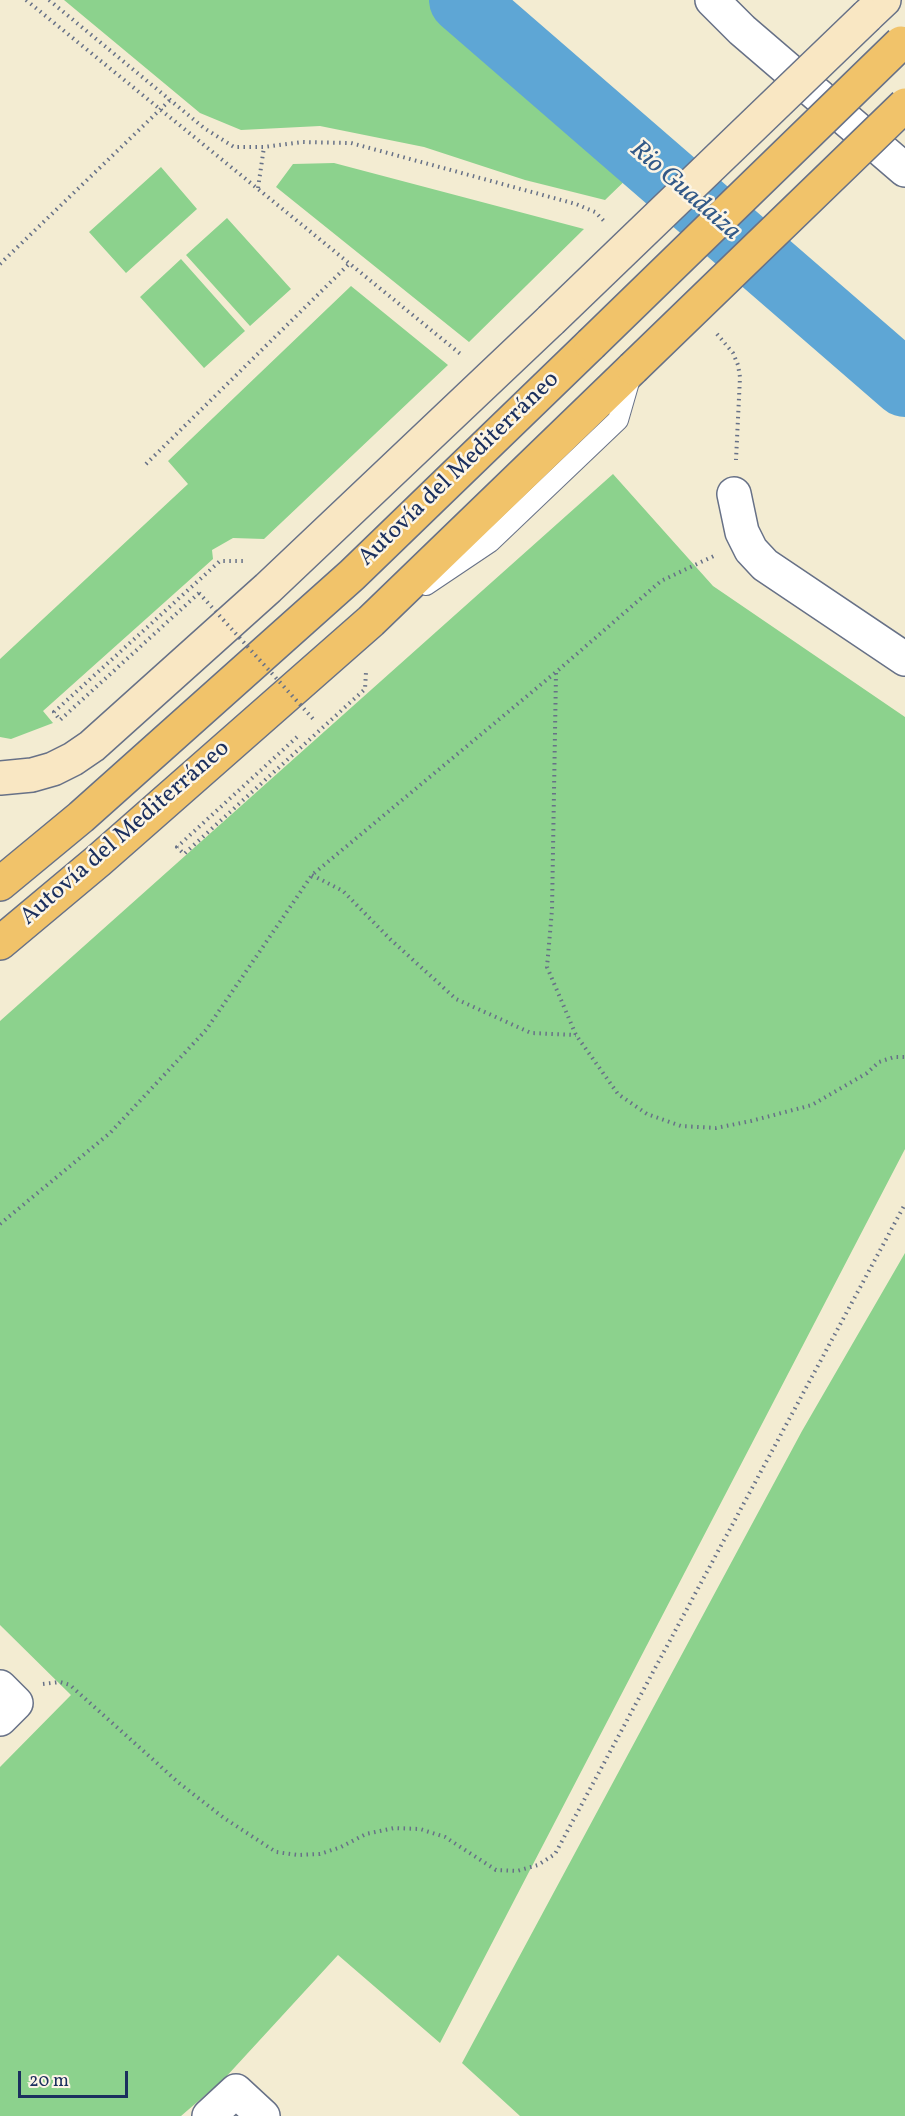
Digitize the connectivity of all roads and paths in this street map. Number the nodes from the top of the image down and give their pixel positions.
1 (26, 0) edge
2 (49, 0) edge
3 (712, 0) edge
4 (875, 8) edge
5 (903, 42) edge
6 (170, 100) junction
7 (905, 105) edge
8 (160, 110) junction
9 (264, 147) junction
10 (905, 170) edge
11 (258, 189) junction
12 (612, 229) dead end
13 (350, 263) junction
14 (0, 264) edge
15 (709, 327) dead end
16 (467, 360) dead end
17 (146, 464) dead end
18 (734, 494) joint
19 (722, 552) dead end
20 (253, 561) dead end
21 (905, 659) edge
22 (366, 666) dead end
23 (556, 672) junction
24 (306, 729) dead end
25 (298, 736) dead end
26 (0, 778) edge
27 (312, 874) junction
28 (0, 884) edge
29 (0, 943) edge
30 (576, 1035) junction
31 (905, 1057) edge
32 (905, 1204) edge
33 (0, 1224) edge
34 (5, 1703) edge
35 (208, 2116) edge
36 (263, 2116) edge

1 - 8 path
2 - 6 path
3 - 10 street
4 - 26 street, bridge
5 - 28 highway, Autovía del Mediterráneo, bridge
6 - 8 path
6 - 9 path
7 - 29 highway, Autovía del Mediterráneo, bridge
8 - 11 path
8 - 14 path
9 - 11 path
9 - 12 path
11 - 13 path
13 - 16 path
13 - 17 path
15 - 18 path
18 - 21 street
19 - 23 path
20 - 24 path, bridge
22 - 25 path
23 - 27 path
23 - 30 path
27 - 30 path
27 - 33 path
30 - 31 path
32 - 34 path
35 - 36 street

